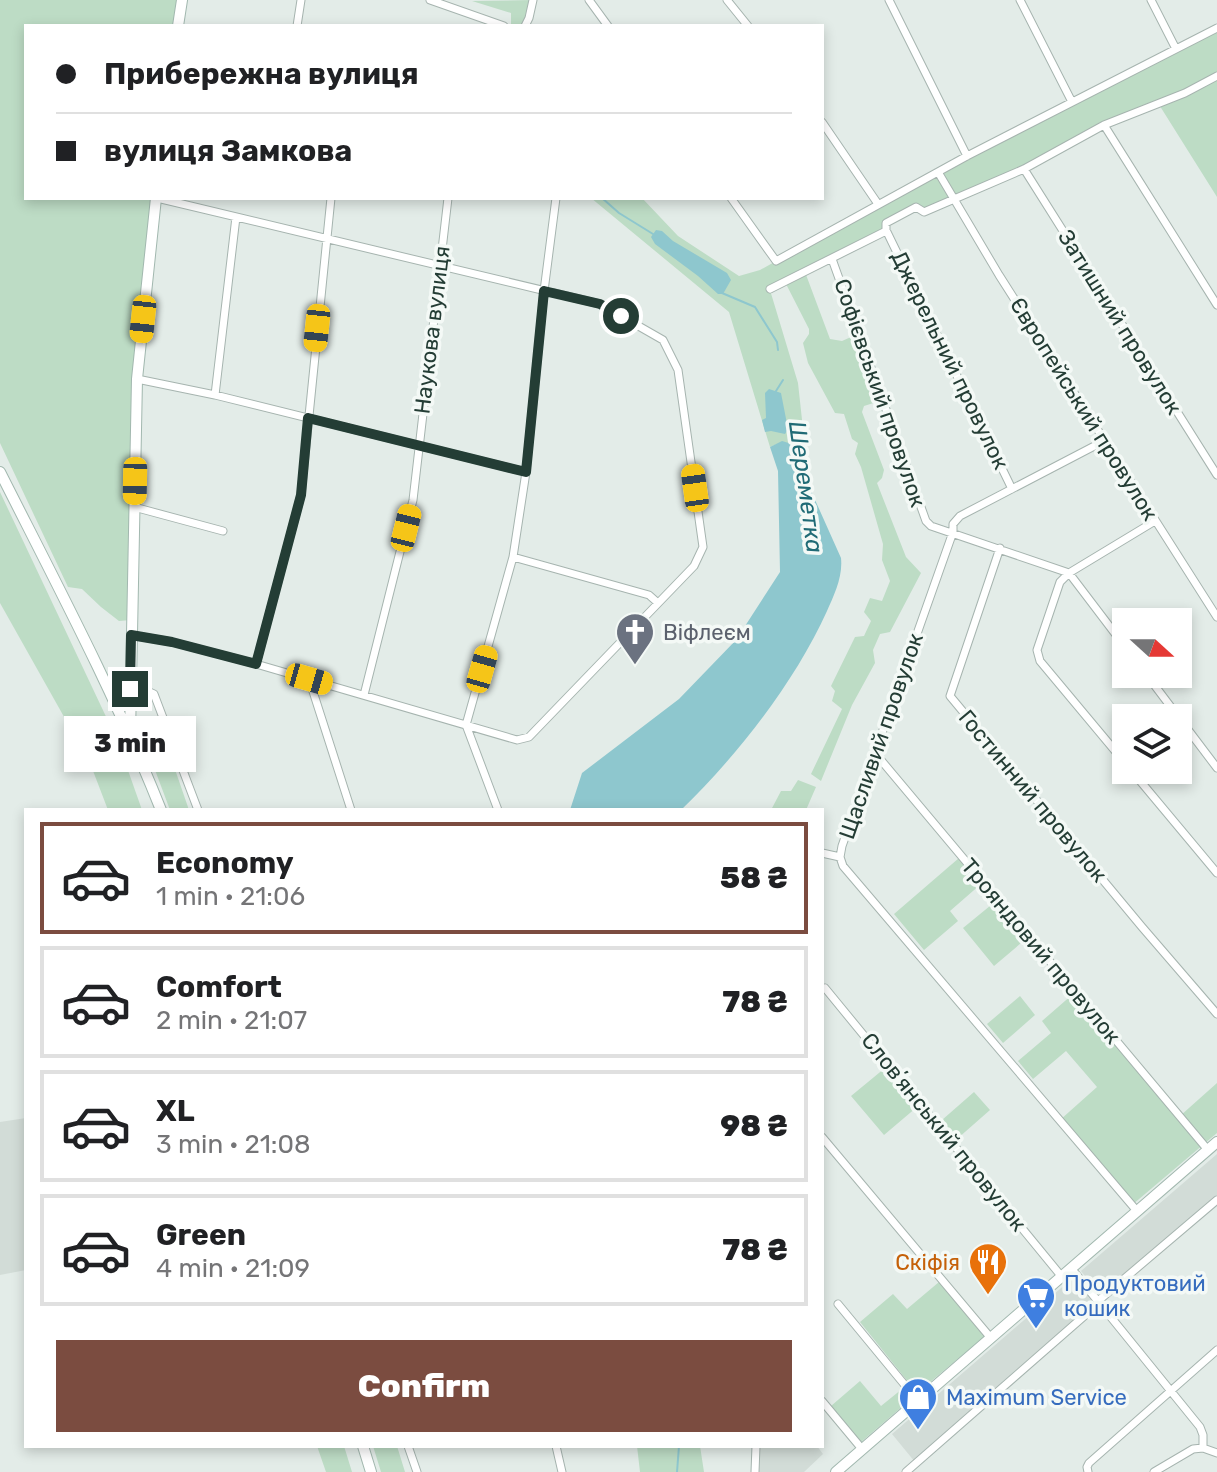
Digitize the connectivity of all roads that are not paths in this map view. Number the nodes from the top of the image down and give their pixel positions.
1 (182, 0) edge
2 (301, 0) edge
3 (430, 0) edge
4 (533, 0) edge
5 (589, 0) edge
6 (727, 0) edge
7 (889, 0) edge
8 (1020, 0) edge
9 (1151, 0) edge
10 (178, 24) edge
11 (297, 24) edge
12 (498, 24) edge
13 (526, 24) edge
14 (607, 24) edge
15 (746, 24) edge
16 (1217, 28) edge
17 (1176, 49) junction
18 (1217, 76) edge
19 (1072, 102) junction
20 (824, 125) edge
21 (1104, 125) junction
22 (967, 156) junction
23 (1024, 169) junction
24 (938, 172) junction
25 (954, 199) junction
26 (156, 200) edge
27 (164, 200) edge
28 (331, 200) edge
29 (448, 200) edge
30 (556, 200) edge
31 (732, 200) edge
32 (878, 204) junction
33 (236, 217) junction
34 (887, 232) dead end
35 (326, 239) junction
36 (832, 259) junction
37 (440, 266) junction
38 (770, 289) dead end
39 (544, 291) junction
40 (1217, 305) edge
41 (137, 379) junction
42 (215, 395) junction
43 (308, 418) junction
44 (1104, 441) junction
45 (418, 446) junction
46 (0, 472) edge
47 (526, 472) junction
48 (1217, 475) edge
49 (1012, 489) junction
50 (134, 507) junction
51 (1155, 521) junction
52 (223, 531) dead end
53 (953, 532) junction
54 (1000, 548) junction
55 (513, 557) junction
56 (1069, 573) junction
57 (658, 603) junction
58 (1217, 617) edge
59 (1112, 630) edge
60 (131, 635) junction
61 (256, 664) junction
62 (309, 679) junction
63 (130, 686) junction
64 (1157, 688) edge
65 (364, 695) junction
66 (466, 725) junction
67 (130, 736) junction
68 (1112, 747) edge
69 (875, 753) junction
70 (1217, 768) edge
71 (1143, 784) edge
72 (160, 808) edge
73 (197, 808) edge
74 (350, 808) edge
75 (497, 808) edge
76 (824, 853) edge
77 (840, 857) junction
78 (1217, 873) edge
79 (825, 988) dead end
80 (1217, 1014) edge
81 (824, 1139) edge
82 (1217, 1142) edge
83 (1208, 1150) junction
84 (1217, 1200) edge
85 (1137, 1211) junction
86 (1071, 1268) junction
87 (1062, 1277) junction
88 (1098, 1301) junction
89 (838, 1304) dead end
90 (990, 1337) junction
91 (1217, 1350) edge
92 (1170, 1389) junction
93 (918, 1401) junction
94 (824, 1403) edge
95 (364, 1448) edge
96 (409, 1448) edge
97 (556, 1448) edge
98 (756, 1448) edge
99 (1203, 1448) junction
100 (862, 1449) junction
101 (1217, 1453) edge
102 (371, 1472) edge
103 (417, 1472) edge
104 (562, 1472) edge
105 (755, 1472) edge
106 (836, 1472) edge
107 (906, 1472) edge
108 (1088, 1472) edge
109 (1154, 1472) edge

1 - 10 main road
2 - 11 street
3 - 12 street
4 - 13 street
5 - 14 street
6 - 15 street
7 - 22 street
8 - 19 street
9 - 17 street
16 - 17 street
17 - 19 street
18 - 21 street
19 - 22 street
20 - 32 street
21 - 23 street
21 - 40 street
22 - 24 street
23 - 25 street
23 - 48 street, Затишний провулок
24 - 25 street, Європейський провулок
24 - 32 street
25 - 36 street
25 - 44 street, Європейський провулок
26 - 41 main road
27 - 33 street
28 - 35 street
29 - 37 street, Наукова вулиця
30 - 39 street
31 - 32 street
33 - 35 street
33 - 42 street
34 - 49 street, Джерельний провулок
35 - 37 street
35 - 43 street
36 - 38 street
36 - 53 street, Софієвський провулок
37 - 39 street
37 - 45 street, Наукова вулиця
39 - 47 street
39 - 57 street
41 - 42 street
41 - 50 main road
42 - 43 street
43 - 45 street
43 - 61 street
44 - 49 street, Щасливий провулок
44 - 51 street, Європейський провулок
45 - 47 street
45 - 65 street, Наукова вулиця
46 - 67 main road
47 - 55 street
49 - 53 street, Щасливий провулок
50 - 52 street
50 - 60 main road
51 - 56 street
51 - 58 street, Європейський провулок
53 - 54 street, Софієвський провулок
53 - 69 street, Щасливий провулок
54 - 56 street, Софієвський провулок
54 - 80 street, Гостинний провулок
55 - 57 street
55 - 66 street
56 - 59 street
56 - 68 street
57 - 66 street
60 - 61 street
60 - 63 main road
61 - 62 street
62 - 65 street
62 - 74 street
63 - 67 main road
63 - 73 street
64 - 70 street
65 - 66 street
66 - 75 street
67 - 72 main road
69 - 77 street, Щасливий провулок
69 - 83 street, Трояндовий провулок
71 - 78 street
76 - 77 street
77 - 85 street, Щасливий провулок
79 - 87 street, Словʼянський провулок
81 - 90 street
82 - 83 main road
83 - 85 main road
84 - 88 street
85 - 86 main road
86 - 87 main road
86 - 88 street
87 - 90 main road
88 - 92 street
88 - 107 street
89 - 93 street
90 - 93 main road
91 - 92 street
92 - 99 street
92 - 108 street
93 - 100 main road
94 - 100 street
95 - 102 main road
96 - 103 street
97 - 104 street
98 - 105 street
99 - 101 street
99 - 109 street
100 - 106 main road

